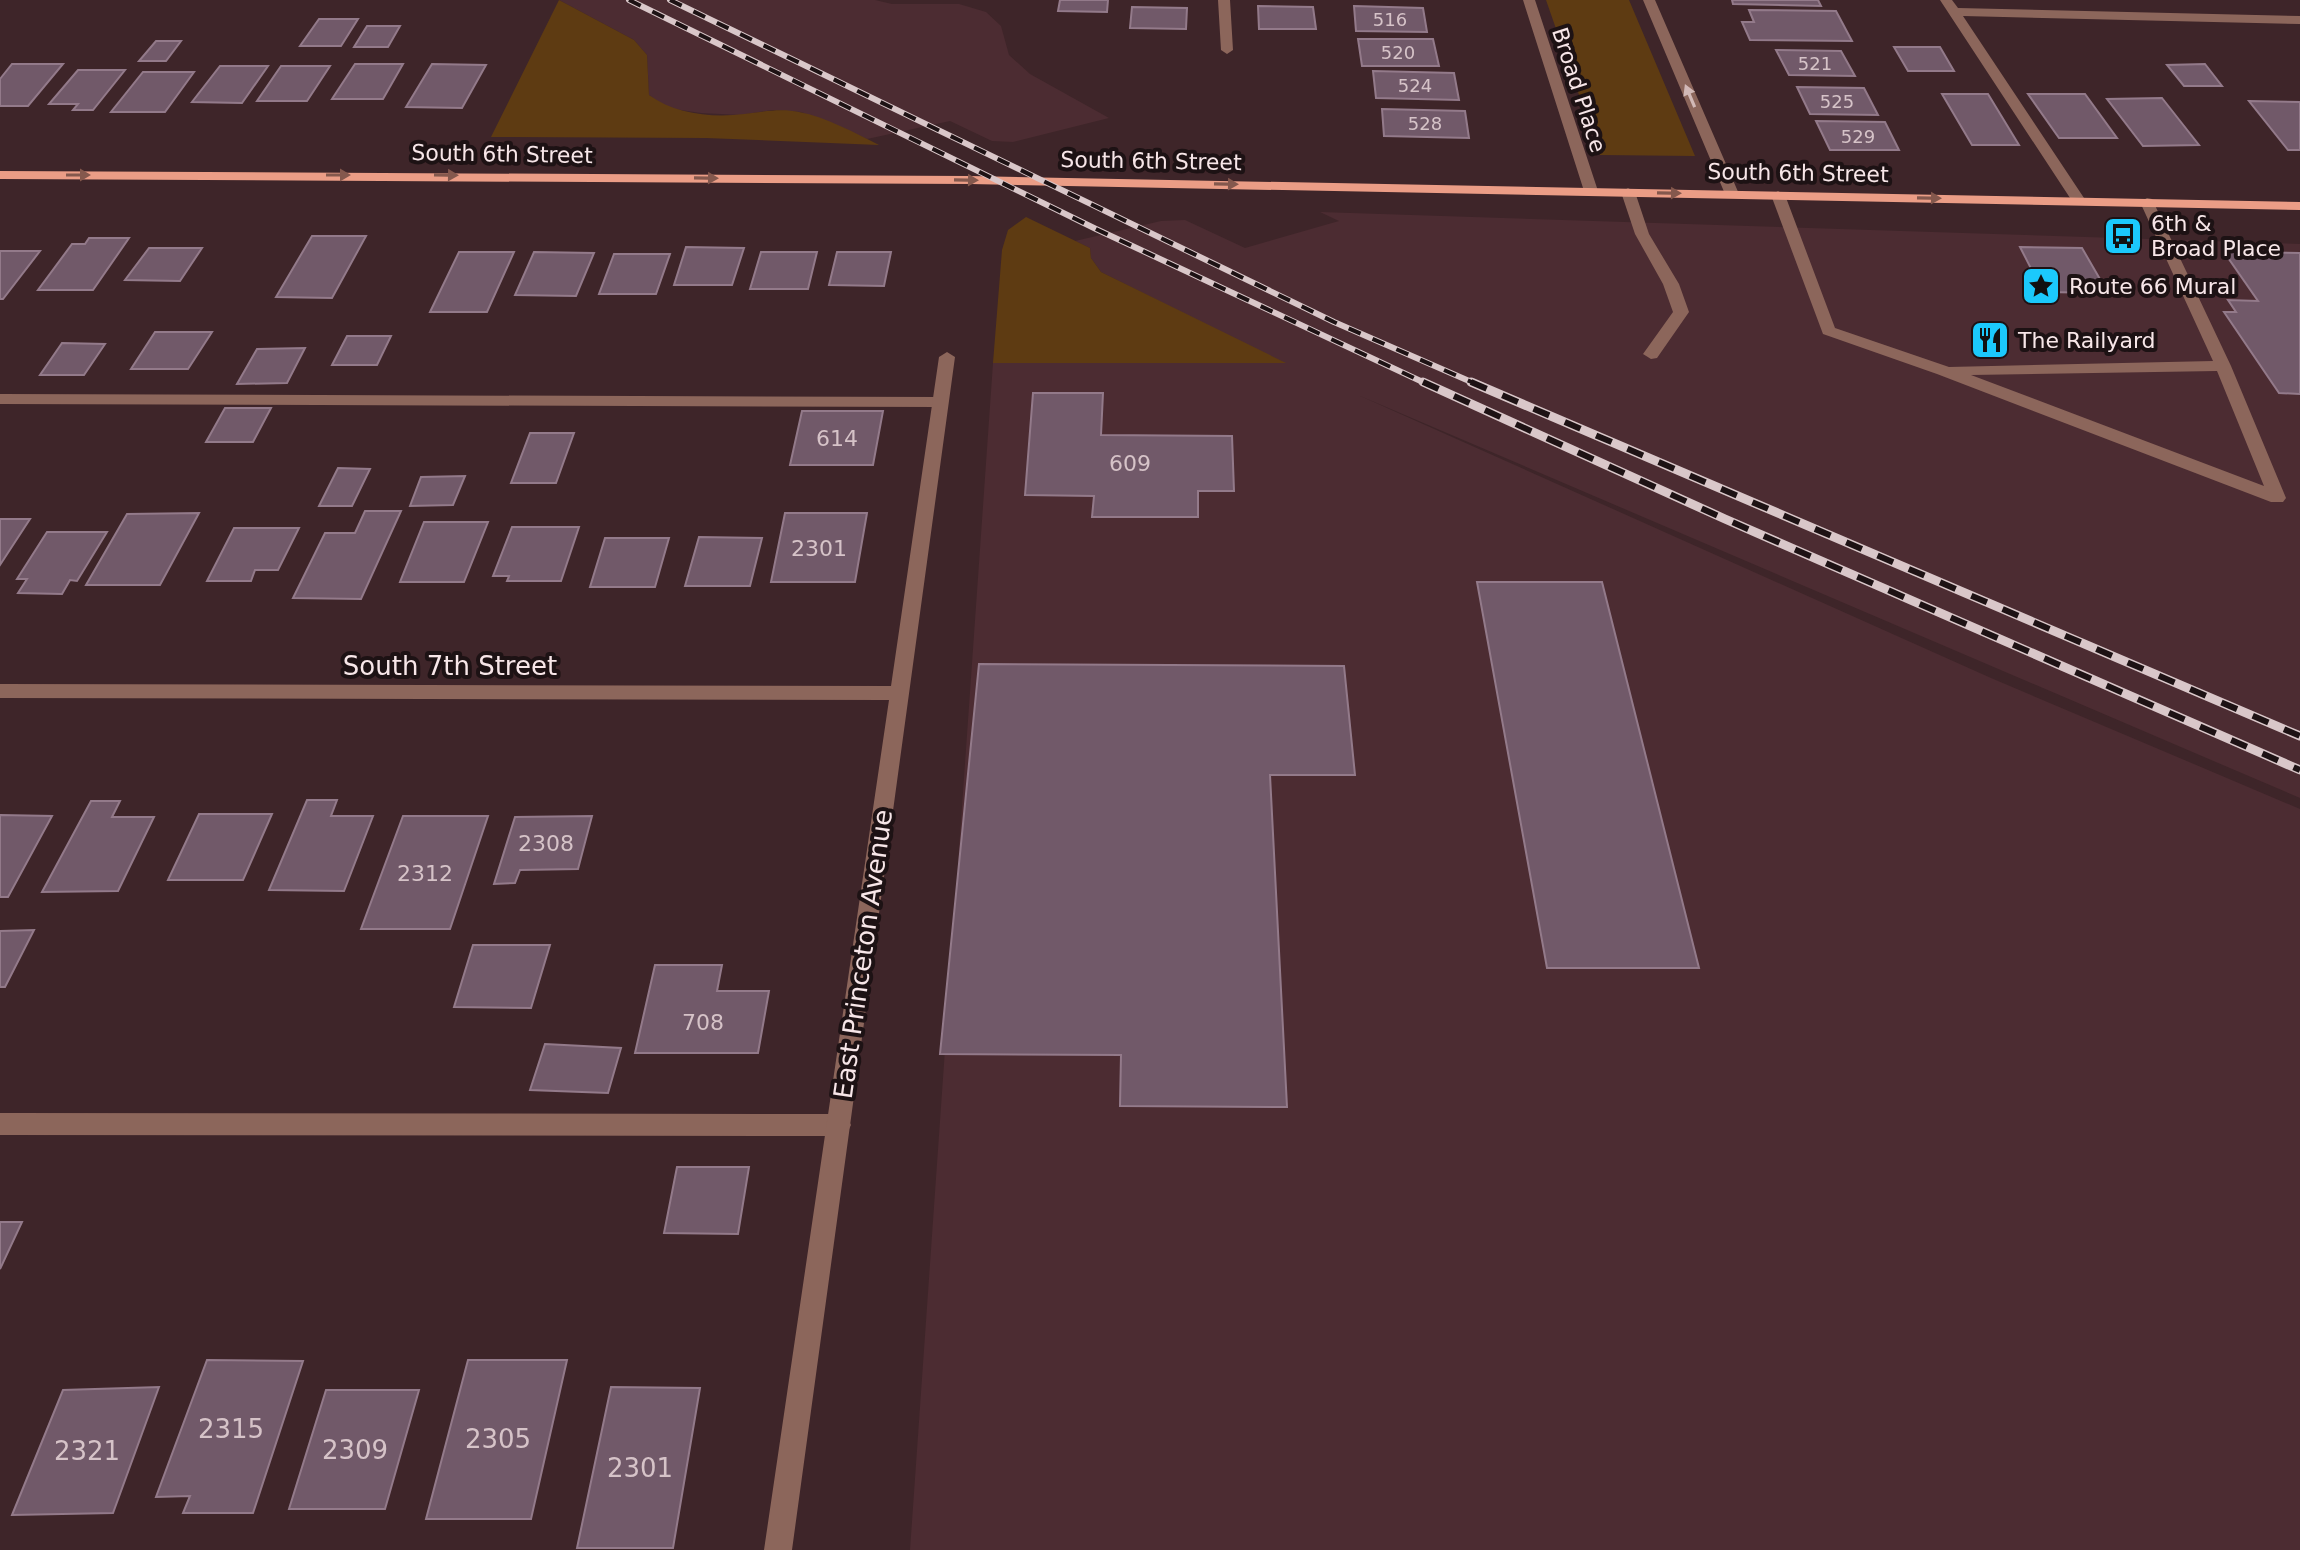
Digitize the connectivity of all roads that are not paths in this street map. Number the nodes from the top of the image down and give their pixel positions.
1 (1224, 0) edge
2 (1529, 0) edge
3 (1649, 0) edge
4 (1950, 6) edge
5 (2300, 20) edge
6 (1227, 50) dead end
7 (0, 175) edge
8 (1591, 191) junction
9 (1628, 192) junction
10 (1732, 194) junction
11 (1778, 195) junction
12 (2079, 201) junction
13 (2147, 202) junction
14 (2300, 206) edge
15 (1651, 354) dead end
16 (947, 357) dead end
17 (2223, 366) junction
18 (1943, 370) junction
19 (0, 399) edge
20 (940, 402) junction
21 (0, 691) edge
22 (900, 693) junction
23 (0, 1124) edge
24 (839, 1125) junction
25 (778, 1550) edge

1 - 6 street
2 - 8 street, Broad Place
10 -> 3 street
4 - 5 street
4 - 12 street
7 -> 8 main road, South 6th Street
8 - 9 main road, South 6th Street
9 -> 10 main road, South 6th Street
9 - 15 street
10 - 11 main road, South 6th Street
11 -> 12 main road, South 6th Street
11 - 18 street
12 - 13 main road, South 6th Street
13 - 14 main road, South 6th Street
13 - 17 street
16 - 20 street, East Princeton Avenue
17 - 18 street
17 - 18 street
19 - 20 street
20 - 22 street, East Princeton Avenue
21 - 22 street, South 7th Street
22 - 24 street, East Princeton Avenue
23 - 24 street
24 - 25 street, East Princeton Avenue

